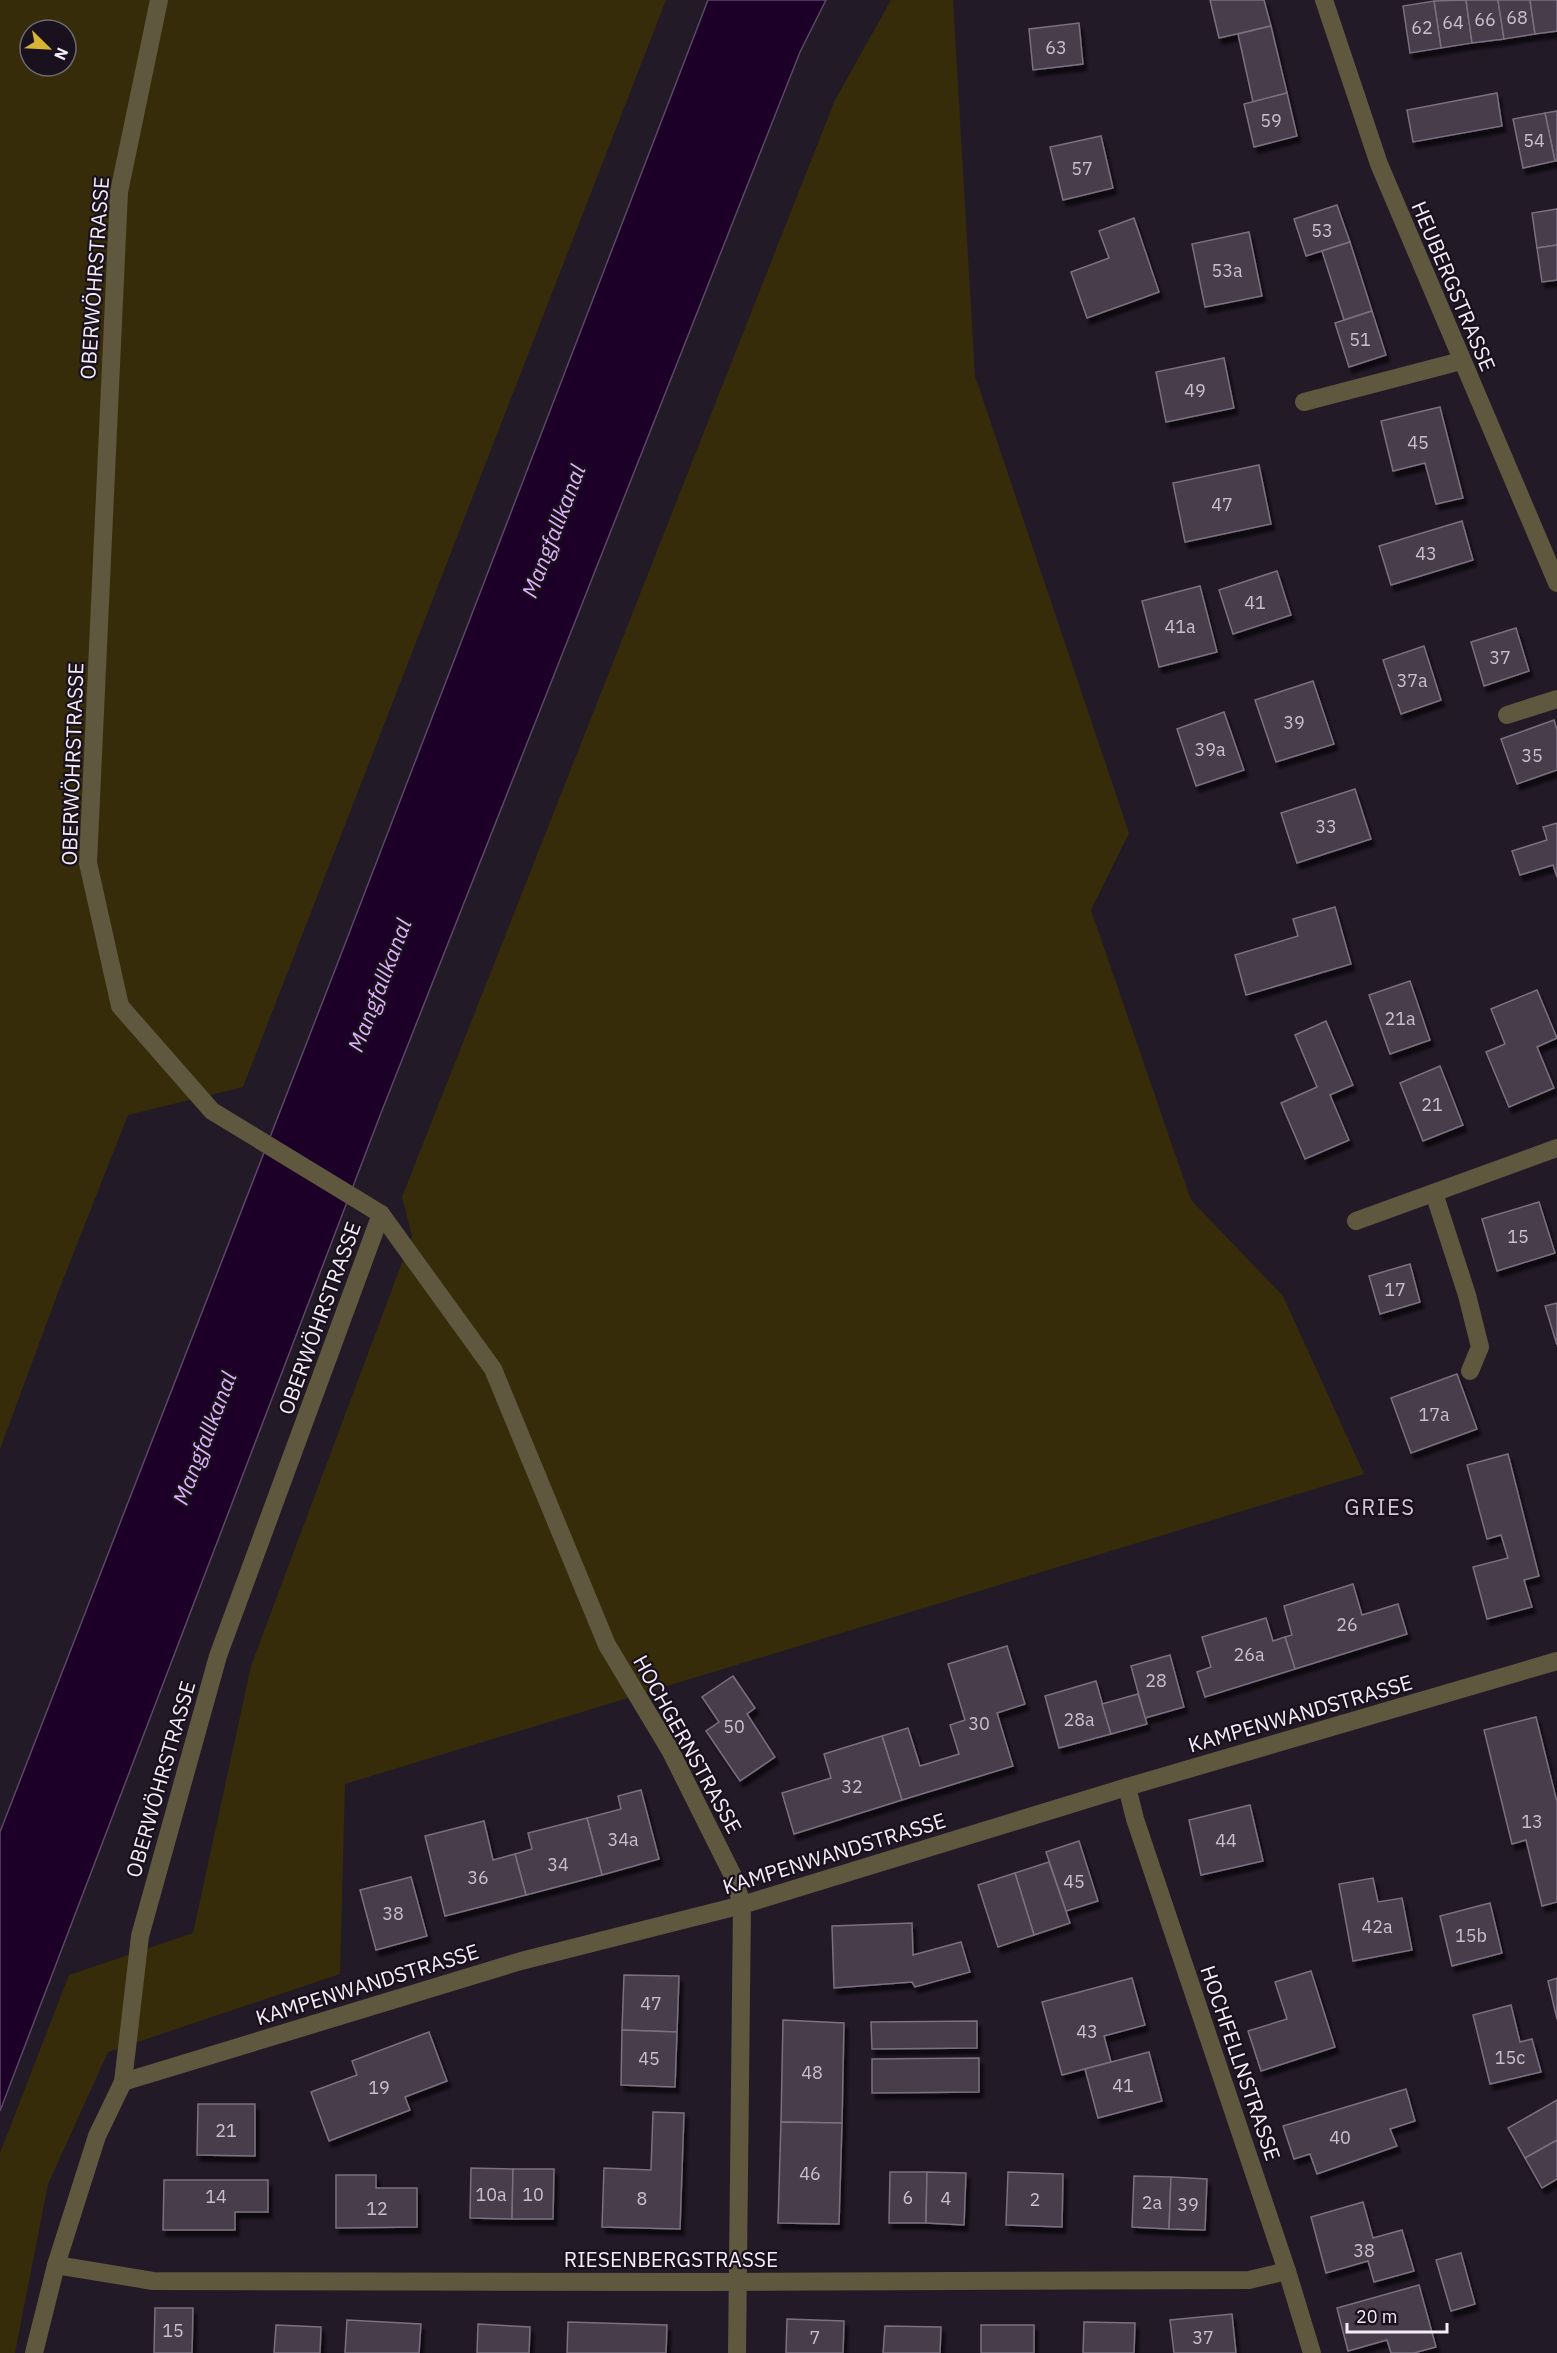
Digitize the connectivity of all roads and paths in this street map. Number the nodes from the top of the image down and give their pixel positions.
1 (159, 0) edge
2 (1324, 0) edge
3 (1461, 361) junction
4 (1304, 402) dead end
5 (1557, 584) edge
6 (1557, 699) edge
7 (1508, 715) dead end
8 (1557, 1148) edge
9 (1434, 1193) junction
10 (374, 1209) junction
11 (1356, 1221) dead end
12 (1470, 1371) dead end
13 (1557, 1661) edge
14 (1127, 1787) junction
15 (742, 1905) junction
16 (123, 2082) junction
17 (56, 2265) junction
18 (1287, 2271) junction
19 (737, 2282) junction
20 (34, 2353) edge
21 (737, 2353) edge
22 (1312, 2353) edge

1 - 10 street, OBERWÖHRSTRASSE
2 - 3 street, HEUBERGSTRASSE
3 - 4 street
3 - 5 street, HEUBERGSTRASSE
6 - 7 street
8 - 9 street
9 - 11 street
9 - 12 street
10 - 15 street, HOCHGERNSTRASSE
10 - 16 street, OBERWÖHRSTRASSE
13 - 14 street, KAMPENWANDSTRASSE
14 - 15 street, KAMPENWANDSTRASSE
14 - 18 street, HOCHFELLNSTRASSE
15 - 16 street, KAMPENWANDSTRASSE
15 - 19 street, HOCHGERNSTRASSE
16 - 17 street, OBERWÖHRSTRASSE
17 - 19 street, RIESENBERGSTRASSE
17 - 20 street, OBERWÖHRSTRASSE
18 - 19 street, RIESENBERGSTRASSE
18 - 22 street, HOCHFELLNSTRASSE
19 - 21 street, HOCHGERNSTRASSE

